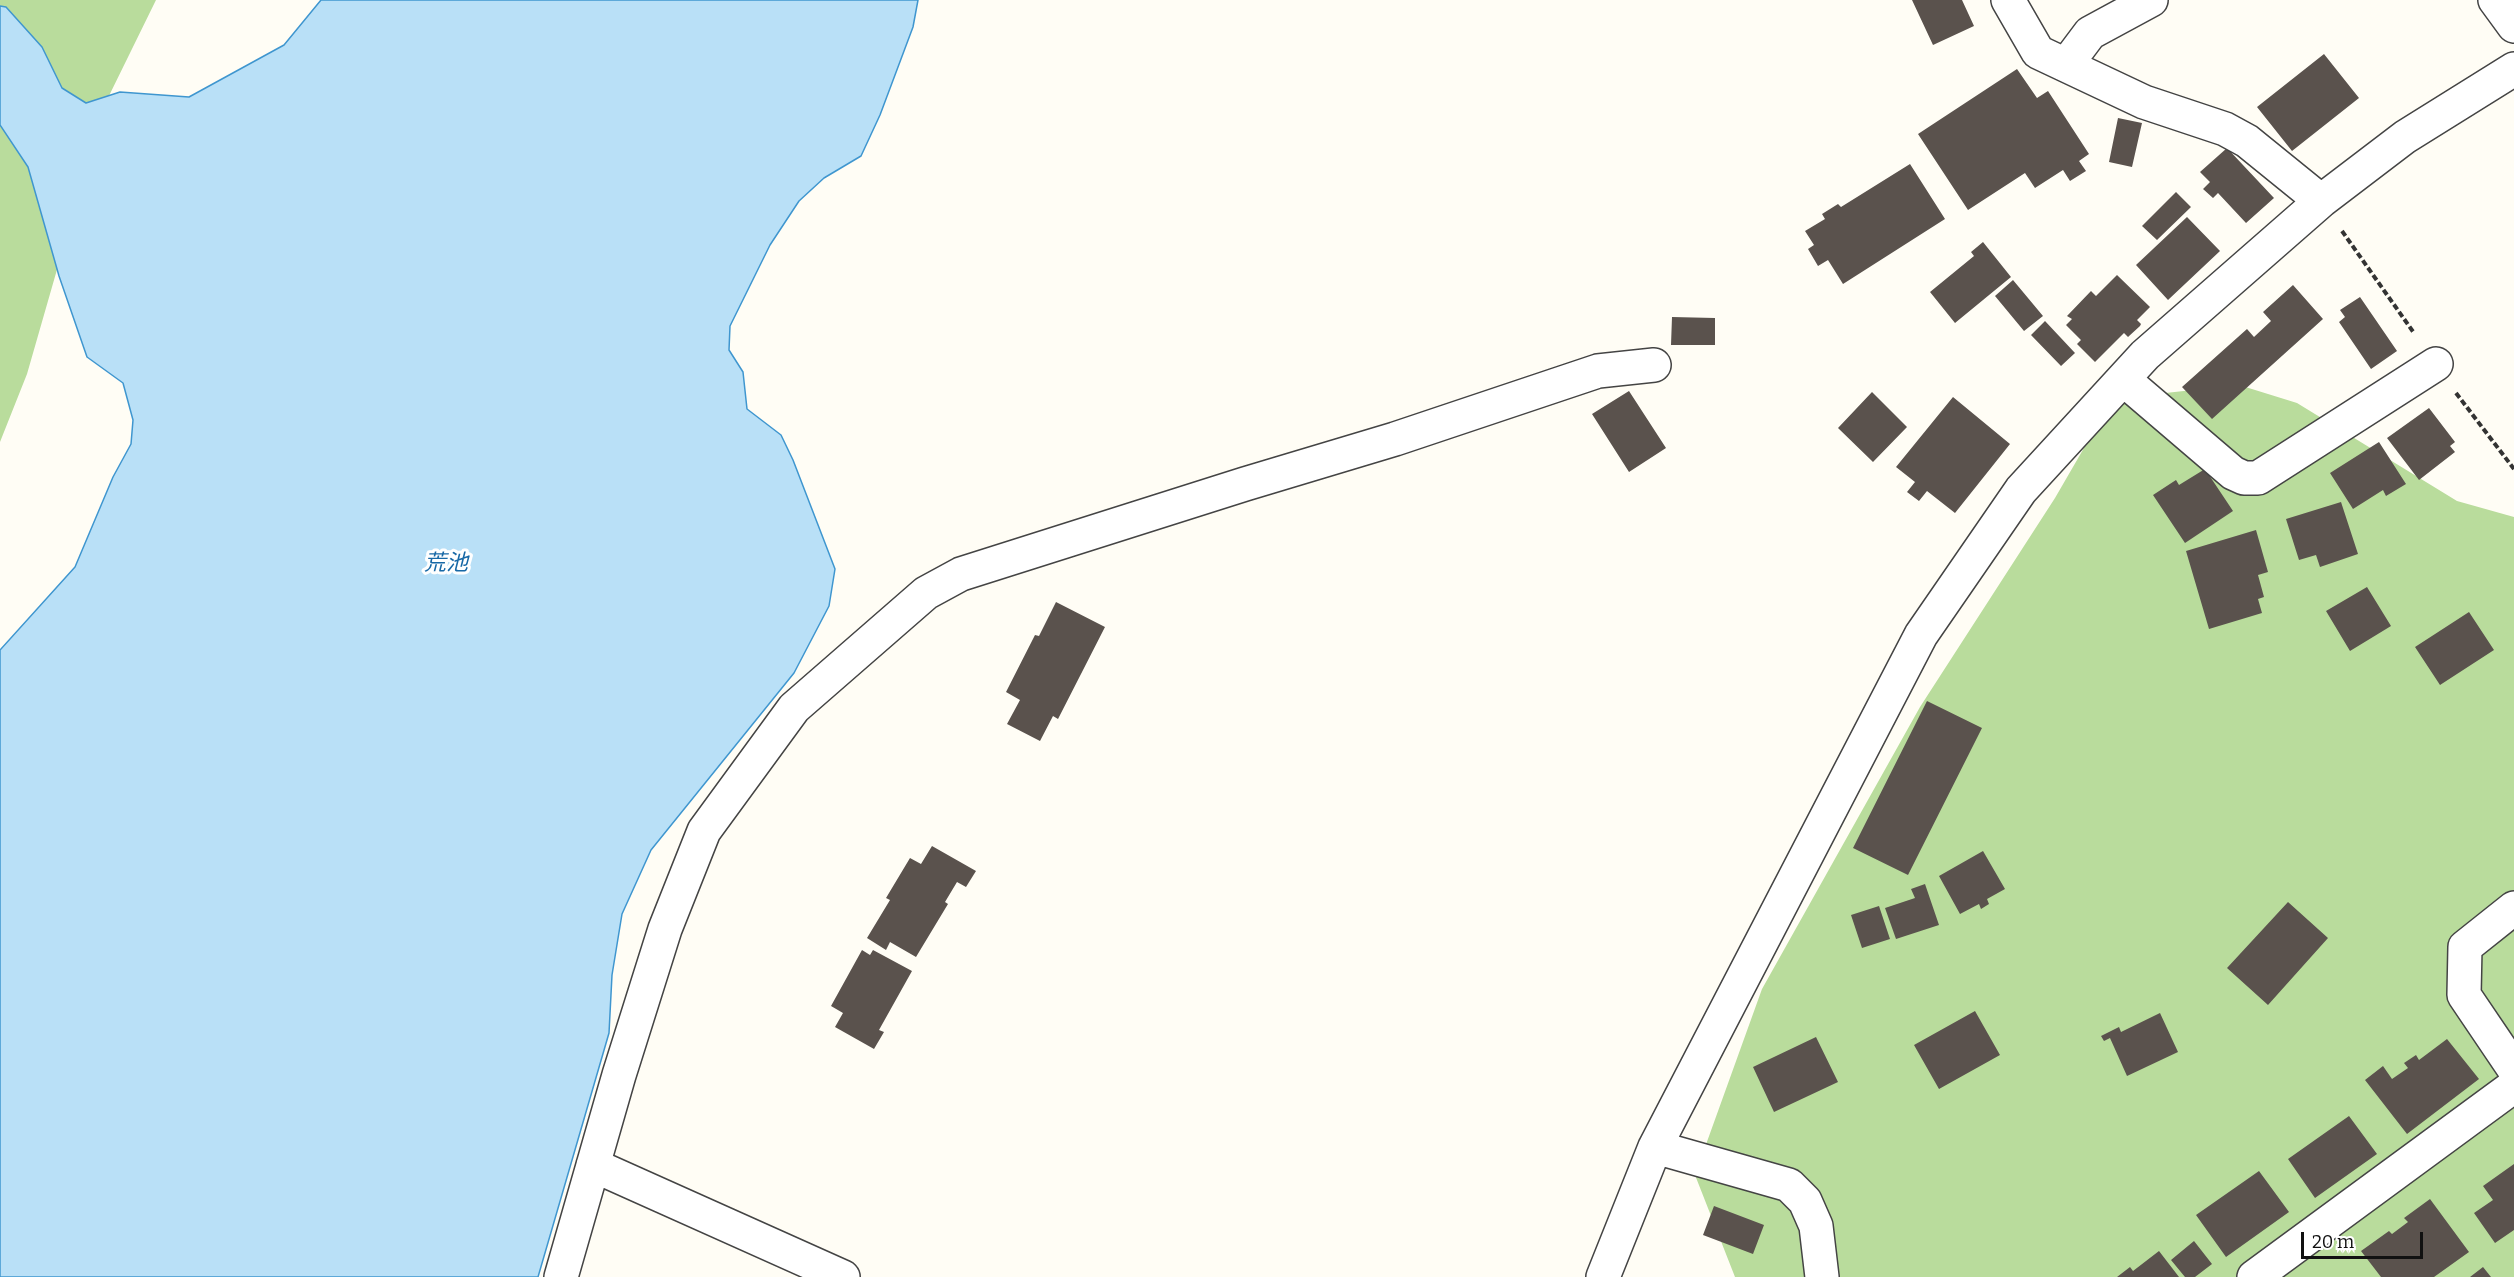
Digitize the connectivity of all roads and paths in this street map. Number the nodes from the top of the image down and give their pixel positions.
1 (2008, 0) edge
2 (2151, 0) edge
3 (2495, 0) edge
4 (2514, 26) edge
5 (2066, 64) junction
6 (2514, 69) edge
7 (2321, 201) junction
8 (2436, 364) dead end
9 (1654, 365) dead end
10 (2123, 379) junction
11 (2514, 908) edge
12 (2514, 1069) edge
13 (2514, 1086) edge
14 (1655, 1147) junction
15 (593, 1165) junction
16 (561, 1277) edge
17 (843, 1277) edge
18 (1603, 1277) edge
19 (1822, 1277) edge
20 (2254, 1277) edge

1 - 5 street
2 - 5 street
3 - 4 street
5 - 7 street
6 - 7 street
7 - 10 street
8 - 10 street
9 - 15 street
10 - 14 street
11 - 12 street
13 - 20 street
14 - 18 street
14 - 19 street
15 - 16 street
15 - 17 street

